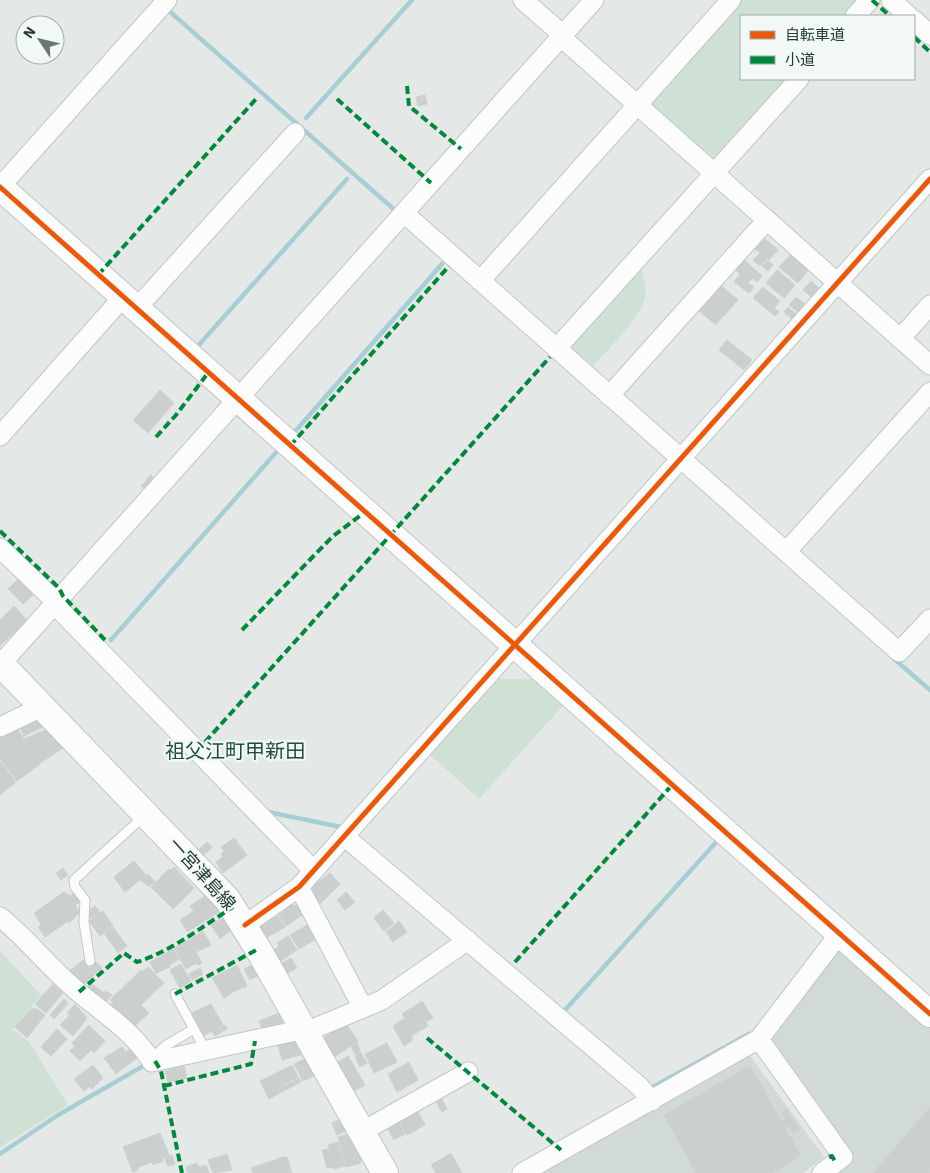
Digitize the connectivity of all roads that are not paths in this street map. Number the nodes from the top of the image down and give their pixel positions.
1 (167, 0) edge
2 (523, 0) edge
3 (594, 0) edge
4 (731, 0) edge
5 (870, 0) edge
6 (891, 0) edge
7 (856, 15) edge
8 (908, 15) edge
9 (915, 21) edge
10 (930, 35) edge
11 (562, 36) junction
12 (798, 80) edge
13 (637, 105) junction
14 (295, 133) dead end
15 (714, 174) junction
16 (930, 179) edge
17 (0, 187) edge
18 (404, 213) junction
19 (766, 221) junction
20 (480, 281) junction
21 (837, 284) junction
22 (129, 303) junction
23 (930, 305) edge
24 (900, 339) junction
25 (556, 349) junction
26 (930, 366) edge
27 (930, 392) edge
28 (609, 396) junction
29 (238, 400) junction
30 (0, 436) edge
31 (680, 460) junction
32 (0, 548) edge
33 (786, 552) junction
34 (56, 604) junction
35 (930, 619) edge
36 (515, 646) junction
37 (1, 664) edge
38 (42, 707) junction
39 (0, 727) edge
40 (146, 814) junction
41 (344, 836) junction
42 (313, 870) junction
43 (299, 887) junction
44 (0, 917) edge
45 (244, 925) junction
46 (840, 933) junction
47 (468, 940) junction
48 (90, 961) dead end
49 (175, 994) dead end
50 (362, 1008) junction
51 (930, 1014) edge
52 (194, 1030) junction
53 (305, 1030) junction
54 (754, 1043) junction
55 (206, 1051) junction
56 (151, 1060) junction
57 (468, 1072) dead end
58 (652, 1101) junction
59 (363, 1131) junction
60 (385, 1173) edge
61 (522, 1173) edge
62 (807, 1173) edge
63 (822, 1173) edge

1 - 17 street
2 - 11 street
3 - 11 street
4 - 13 street
5 - 7 street
6 - 8 street
9 - 10 street
11 - 13 street
11 - 18 street
12 - 15 street
13 - 15 street
13 - 20 street
14 - 22 street
15 - 19 street
15 - 25 street
16 - 21 street
17 - 22 street
18 - 20 street
18 - 29 street
19 - 21 street
19 - 28 street
20 - 25 street
21 - 24 street
21 - 31 street
22 - 29 street
22 - 30 street
23 - 24 street
24 - 26 street
25 - 28 street
27 - 33 street
28 - 31 street
29 - 34 street
29 - 36 street
31 - 33 street
31 - 36 street
32 - 34 street
33 - 35 street
34 - 37 street
34 - 42 street
36 - 41 street
36 - 46 street
37 - 38 street, 一宮津島線
38 - 39 street
38 - 40 street, 一宮津島線
40 - 45 street, 一宮津島線
40 - 48 lane
41 - 42 street
41 - 47 street
42 - 43 street
43 - 45 street
43 - 50 street
44 - 56 street
45 - 53 street, 一宮津島線
46 - 51 street
46 - 54 street
47 - 50 street
47 - 58 street
49 - 52 lane
50 - 53 street
52 - 55 lane
52 - 56 lane
53 - 55 street
53 - 59 street, 一宮津島線
54 - 58 street
54 - 62 street
54 - 63 street
55 - 56 street
57 - 59 street
58 - 61 street
59 - 60 street, 一宮津島線

